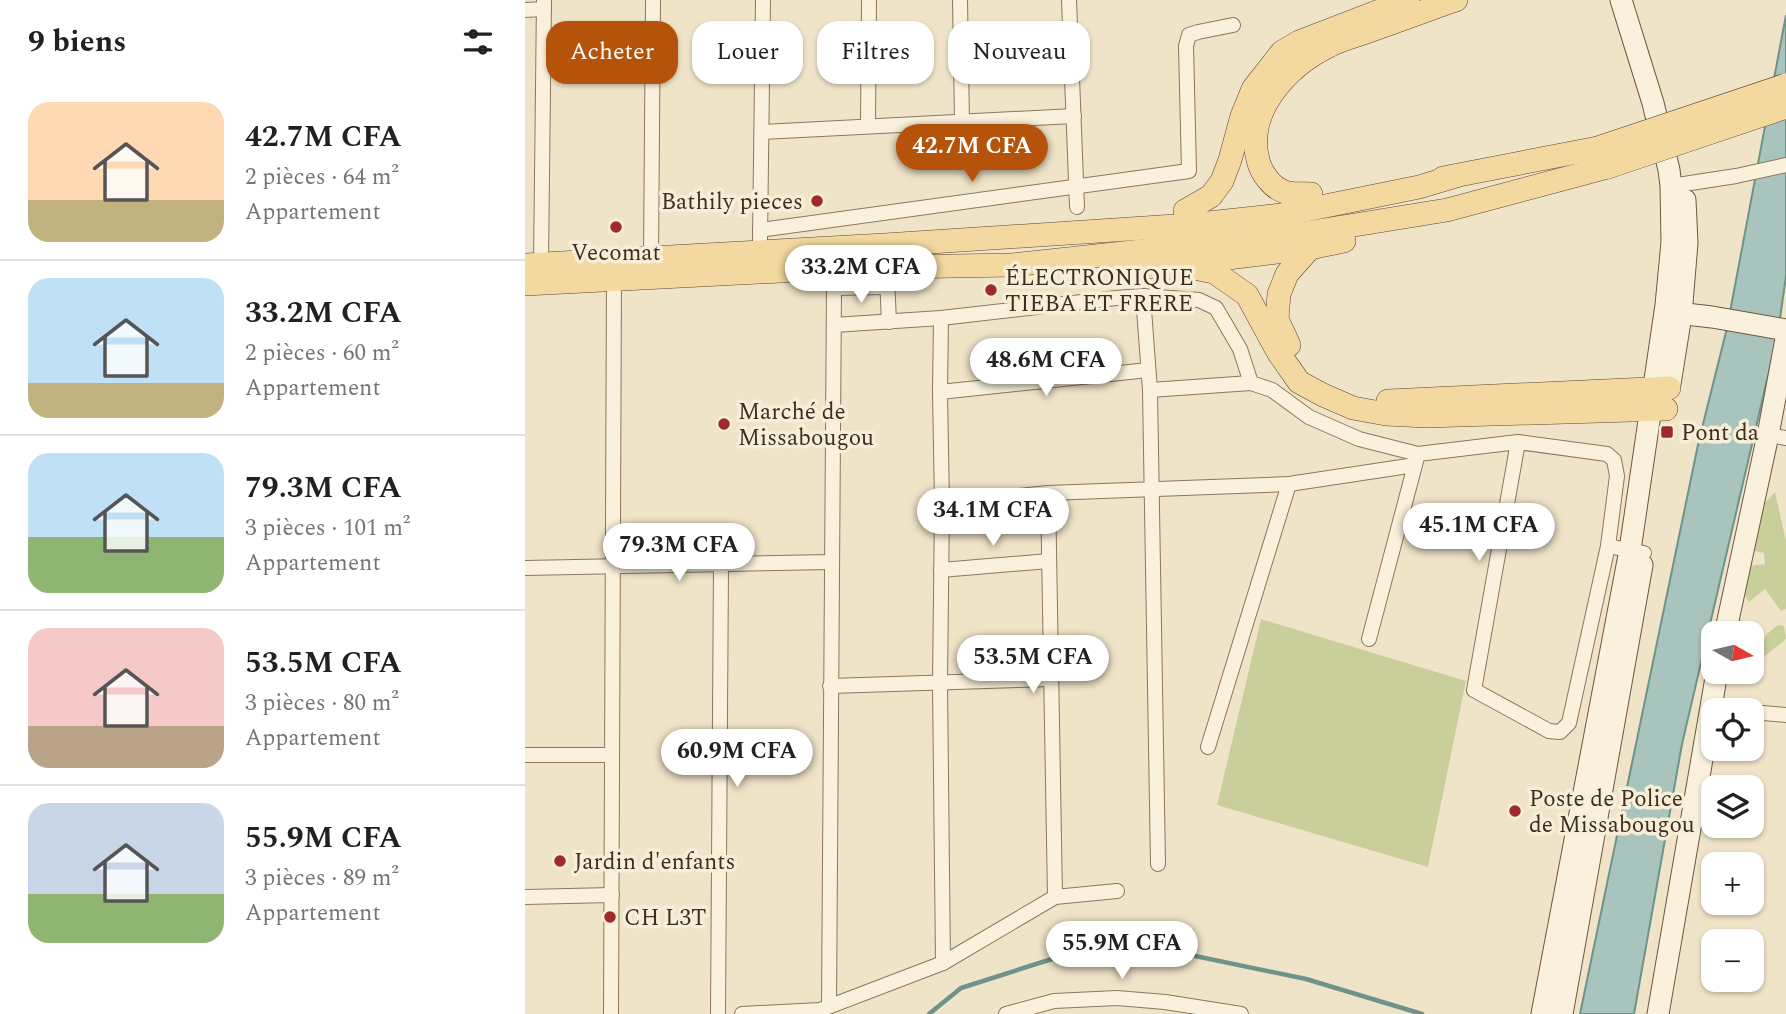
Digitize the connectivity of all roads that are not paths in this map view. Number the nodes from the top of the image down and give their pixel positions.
1 (653, 0) edge
2 (763, 0) edge
3 (869, 0) edge
4 (960, 0) edge
5 (1069, 0) edge
6 (1408, 0) edge
7 (1456, 0) edge
8 (1621, 0) edge
9 (1635, 0) edge
10 (544, 5) edge
11 (525, 10) edge
12 (1233, 25) dead end
13 (1786, 85) edge
14 (1786, 107) edge
15 (1074, 116) junction
16 (962, 121) junction
17 (868, 126) junction
18 (762, 132) junction
19 (1603, 158) junction
20 (1786, 165) edge
21 (1456, 176) junction
22 (1678, 185) junction
23 (1076, 187) junction
24 (1311, 194) junction
25 (1077, 207) dead end
26 (1447, 210) junction
27 (1185, 211) junction
28 (1090, 231) junction
29 (760, 241) junction
30 (885, 245) junction
31 (1310, 248) junction
32 (651, 258) junction
33 (533, 265) edge
34 (1012, 265) junction
35 (1164, 266) junction
36 (887, 278) junction
37 (614, 279) junction
38 (525, 284) edge
39 (1143, 296) junction
40 (1673, 313) junction
41 (941, 318) junction
42 (889, 322) junction
43 (834, 325) junction
44 (1784, 332) edge
45 (1148, 370) junction
46 (1251, 383) junction
47 (1150, 390) junction
48 (940, 392) junction
49 (1660, 399) junction
50 (1777, 437) edge
51 (1518, 442) junction
52 (1417, 459) junction
53 (1289, 484) junction
54 (1152, 489) junction
55 (1048, 493) junction
56 (942, 504) junction
57 (1608, 546) junction
58 (1637, 552) junction
59 (1049, 561) junction
60 (831, 562) junction
61 (721, 565) junction
62 (613, 567) junction
63 (525, 568) edge
64 (941, 570) junction
65 (1728, 621) edge
66 (1369, 639) dead end
67 (1051, 679) junction
68 (940, 683) junction
69 (830, 686) junction
70 (1764, 713) edge
71 (1786, 715) edge
72 (1209, 747) dead end
73 (525, 755) edge
74 (612, 755) junction
75 (1701, 760) edge
76 (1158, 864) dead end
77 (1117, 891) dead end
78 (611, 895) junction
79 (525, 897) edge
80 (1055, 897) junction
81 (943, 963) junction
82 (829, 1006) junction
83 (1053, 1007) edge
84 (1164, 1008) edge
85 (611, 1014) edge
86 (718, 1014) edge
87 (742, 1014) edge
88 (1006, 1014) edge
89 (1241, 1014) edge
90 (1542, 1014) edge
91 (1562, 1014) edge
92 (1658, 1014) edge

1 - 32 street
2 - 18 street
3 - 17 street
4 - 16 street
5 - 15 street
6 - 27 main road
7 - 24 main road
8 - 22 main road
9 - 22 main road
10 - 11 street
10 - 33 street
12 - 23 street
13 - 19 main road, bridge
14 - 19 main road, bridge
15 - 16 street
15 - 23 street
16 - 17 street
17 - 18 street
18 - 29 street
19 - 21 main road
19 - 26 main road
20 - 22 street
21 - 24 main road
21 - 28 main road
22 - 40 main road
23 - 25 street
23 - 29 street
24 - 27 main road
26 - 31 main road
26 - 34 main road
27 - 28 main road
28 - 30 main road
29 - 30 main road
29 - 32 main road
30 - 36 street
31 - 35 main road
31 - 49 main road
32 - 33 main road
34 - 35 main road
34 - 36 main road
35 - 49 main road
36 - 37 main road
36 - 42 street
36 - 43 street
37 - 38 main road
37 - 62 street
39 - 41 street
39 - 45 street
39 - 46 street
40 - 44 main road
40 - 49 main road
41 - 42 street
41 - 48 street
42 - 43 street
43 - 60 street
44 - 50 main road
45 - 47 street
45 - 48 street
46 - 47 street
46 - 52 street
47 - 54 street
48 - 56 street
49 - 58 main road
50 - 65 main road
51 - 52 street
51 - 57 street
51 - 57 street
52 - 53 street
52 - 66 street
53 - 54 street
53 - 72 street
54 - 55 street
54 - 76 street
55 - 56 street
55 - 59 street
56 - 64 street
57 - 58 street
58 - 90 main road
58 - 91 main road
59 - 64 street
59 - 67 street
60 - 61 street
60 - 69 street
61 - 62 street
61 - 86 street
62 - 63 street
62 - 74 street
64 - 68 street
67 - 68 street
67 - 80 street
68 - 69 street
68 - 81 street
69 - 82 street
70 - 71 street
73 - 74 street
74 - 78 street
75 - 92 main road
77 - 80 street
78 - 79 street
78 - 85 street
80 - 81 street
81 - 82 street
82 - 87 street
83 - 84 street
83 - 88 street
84 - 89 street

